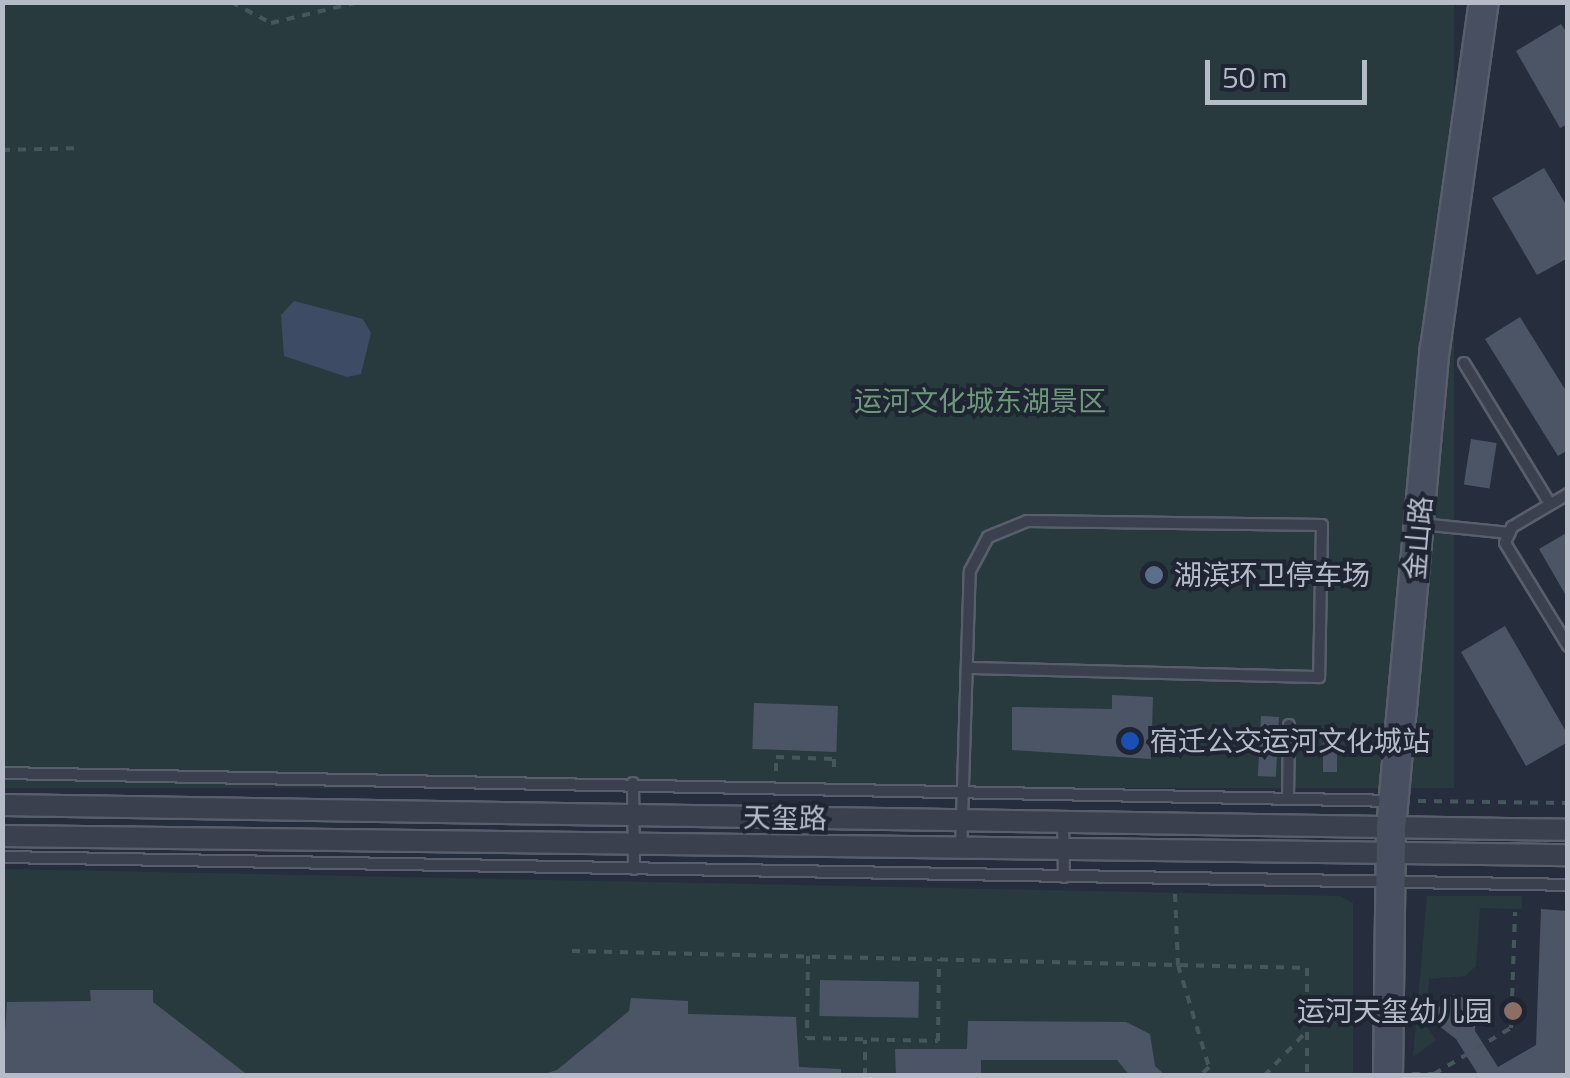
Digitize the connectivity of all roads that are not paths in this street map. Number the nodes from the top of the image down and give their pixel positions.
1 (1484, 2) edge
2 (1464, 363) dead end
3 (1568, 494) edge
4 (1550, 504) junction
5 (1419, 524) junction
6 (1510, 533) junction
7 (1568, 646) edge
8 (968, 668) junction
9 (1289, 726) dead end
10 (2, 773) edge
11 (633, 783) junction
12 (963, 789) junction
13 (1288, 798) junction
14 (2, 805) edge
15 (634, 816) junction
16 (962, 821) junction
17 (1063, 822) junction
18 (1391, 827) junction
19 (1568, 830) edge
20 (2, 836) edge
21 (634, 846) junction
22 (961, 851) junction
23 (1063, 852) junction
24 (1568, 855) edge
25 (2, 857) edge
26 (634, 869) junction
27 (1064, 877) junction
28 (1568, 884) edge
29 (1388, 885) junction
30 (1388, 1076) edge

1 - 5 street, 金山路
2 - 4 lane
3 - 4 lane
4 - 6 lane
5 - 6 lane
5 - 18 street, 金山路
6 - 7 lane
8 - 8 lane
8 - 12 lane
9 - 13 lane
10 - 11 lane
11 - 12 lane
11 - 15 lane
12 - 13 lane
12 - 16 lane
13 - 18 lane
14 - 15 street, 天玺路
15 - 16 street, 天玺路
15 - 21 lane
16 - 17 street, 天玺路
16 - 22 lane
17 - 18 street, 天玺路
17 - 23 lane
18 - 19 street, 天玺路
18 - 23 street, 天玺路
18 - 24 street, 天玺路
18 - 29 street, 金山路
20 - 21 street, 天玺路
21 - 22 street, 天玺路
21 - 26 lane
22 - 23 street, 天玺路
23 - 27 lane
25 - 26 lane
26 - 27 lane
27 - 29 lane
28 - 29 lane
29 - 30 street, 金山路

